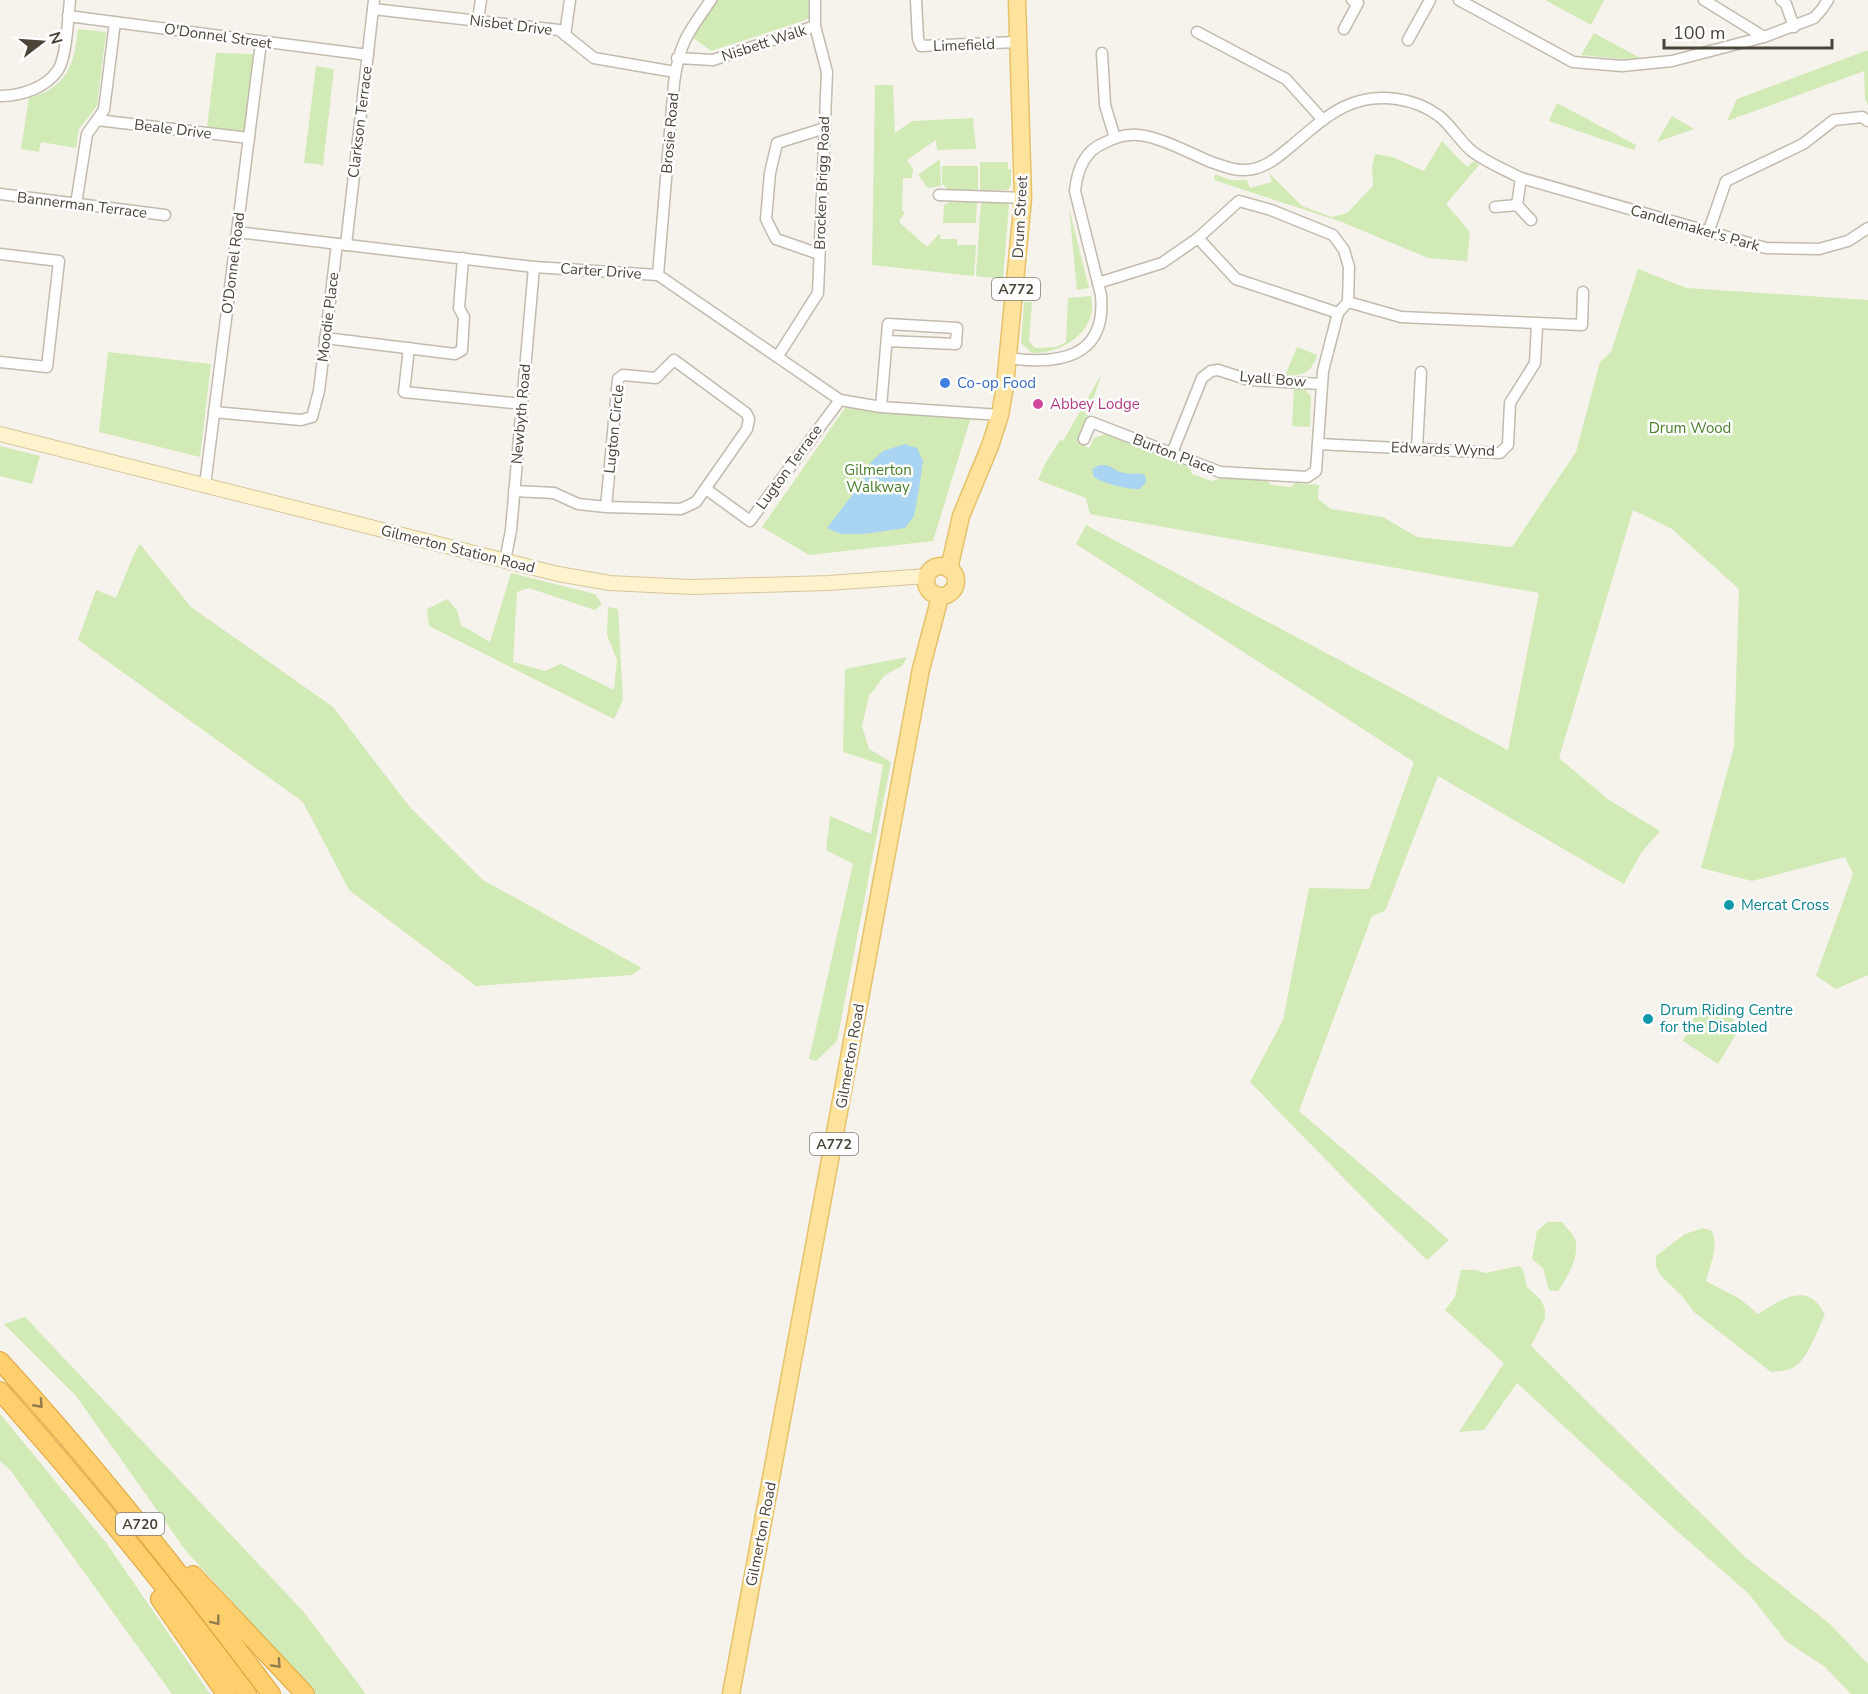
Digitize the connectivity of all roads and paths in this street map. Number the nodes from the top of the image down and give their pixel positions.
1 (70, 0) edge
2 (481, 0) edge
3 (570, 0) edge
4 (711, 0) edge
5 (815, 0) edge
6 (916, 0) edge
7 (1017, 0) edge
8 (1430, 0) edge
9 (1459, 0) edge
10 (1704, 0) edge
11 (1781, 0) edge
12 (1828, 0) edge
13 (1356, 1) edge
14 (374, 4) edge
15 (68, 16) junction
16 (478, 20) junction
17 (115, 22) junction
18 (815, 27) junction
19 (1794, 27) junction
20 (1344, 29) dead end
21 (1197, 32) dead end
22 (565, 35) junction
23 (1764, 37) junction
24 (1408, 40) dead end
25 (261, 42) junction
26 (1017, 42) junction
27 (1102, 53) dead end
28 (368, 55) junction
29 (677, 58) junction
30 (675, 72) junction
31 (0, 96) edge
32 (97, 120) junction
33 (1323, 120) junction
34 (1868, 121) edge
35 (825, 128) junction
36 (249, 138) junction
37 (1115, 138) junction
38 (1521, 178) junction
39 (0, 194) edge
40 (939, 195) dead end
41 (1023, 198) junction
42 (0, 201) edge
43 (76, 204) junction
44 (1517, 205) junction
45 (1495, 207) dead end
46 (165, 215) dead end
47 (1531, 220) dead end
48 (1868, 228) edge
49 (237, 232) junction
50 (1708, 233) junction
51 (1198, 238) junction
52 (341, 244) junction
53 (0, 254) edge
54 (819, 254) junction
55 (463, 258) junction
56 (534, 267) junction
57 (658, 275) junction
58 (1098, 283) junction
59 (1583, 292) dead end
60 (1348, 302) junction
61 (1338, 313) junction
62 (1537, 324) junction
63 (325, 338) junction
64 (887, 340) junction
65 (409, 348) junction
66 (778, 356) junction
67 (1008, 358) junction
68 (0, 362) edge
69 (1421, 372) dead end
70 (1322, 384) junction
71 (840, 400) junction
72 (522, 404) junction
73 (881, 407) junction
74 (214, 412) junction
75 (1000, 415) junction
76 (0, 434) edge
77 (1084, 439) dead end
78 (1318, 444) junction
79 (1417, 449) junction
80 (1172, 453) junction
81 (205, 485) junction
82 (706, 489) junction
83 (514, 491) junction
84 (606, 507) junction
85 (505, 561) junction
86 (949, 569) junction
87 (927, 576) junction
88 (940, 597) junction
89 (0, 1361) edge
90 (0, 1390) edge
91 (67, 1436) junction
92 (63, 1462) junction
93 (226, 1694) edge
94 (247, 1694) edge
95 (272, 1694) edge
96 (305, 1694) edge
97 (731, 1694) edge

1 - 15 street
2 - 16 street
3 - 22 street
4 - 29 street, Brosie Road
5 - 18 street, Brocken Brigg Road
6 - 26 street, Limefield
7 - 26 main road, Drum Street / A772
8 - 24 street
9 - 23 street
10 - 23 street
11 - 19 street
12 - 19 street
13 - 20 street
14 - 16 street, Nisbet Drive
14 - 28 street, Clarkson Terrace
15 - 17 street, O'Donnel Street
15 - 31 street
16 - 22 street, Nisbet Drive
17 - 25 street, O'Donnel Street
17 - 32 street
18 - 29 street, Nisbett Walk
18 - 35 street, Brocken Brigg Road
19 - 23 street
21 - 33 street
22 - 30 street, Nisbet Drive
25 - 28 street, O'Donnel Street
25 - 36 street, O'Donnel Road
26 - 41 main road, Drum Street / A772
27 - 37 street
28 - 52 street, Clarkson Terrace
29 - 30 street, Brosie Road
30 - 57 street, Brosie Road
32 - 36 street, Beale Drive
32 - 43 street
33 - 37 street, Candlemaker's Park
33 - 38 street, Candlemaker's Park
34 - 50 street
35 - 54 street, Brocken Brigg Road
35 - 54 street
36 - 49 street, O'Donnel Road
37 - 58 street, Candlemaker's Park
38 - 44 street
38 - 50 street, Candlemaker's Park
39 - 42 street
39 - 43 street, Bannerman Terrace
40 - 41 street
41 - 67 main road, Drum Street / A772
43 - 46 street, Bannerman Terrace
44 - 45 street
44 - 47 street
48 - 50 street, Candlemaker's Park
49 - 52 street, Carter Drive
49 - 74 street, O'Donnel Road
51 - 58 street
51 - 60 street
51 - 61 street
52 - 55 street, Carter Drive
52 - 63 street, Moodie Place
53 - 68 street
54 - 66 street, Brocken Brigg Road
55 - 56 street, Carter Drive
55 - 65 street
56 - 57 street, Carter Drive
56 - 72 street, Newbyth Road
57 - 66 street, Carter Drive
58 - 67 street, Candlemaker's Park
59 - 62 street
60 - 61 street
60 - 62 street
61 - 70 street
62 - 79 street, Edwards Wynd
63 - 65 street
63 - 74 street, Moodie Place
64 - 64 street
64 - 73 street
65 - 72 street
66 - 71 street, Carter Drive
67 - 75 main road, Drum Street / A772
69 - 79 street
70 - 78 street
70 - 80 street, Lyall Bow
71 - 73 street, Carter Drive
71 - 82 street, Lugton Terrace
72 - 83 street, Newbyth Road
73 - 75 street, Carter Drive
74 - 81 street, O'Donnel Road
75 - 86 main road, Drum Street / A772
76 - 81 street, Gilmerton Station Road
77 - 80 street, Burton Place
78 - 79 street, Edwards Wynd
78 - 80 street, Burton Place
81 - 85 street, Gilmerton Station Road
82 - 84 street, Lugton Circle
82 - 84 street, Lugton Circle
83 - 84 street, Lugton Circle
83 - 85 street, Newbyth Road
85 - 87 street, Gilmerton Station Road
86 - 87 main road
86 - 88 main road, A772
87 - 88 main road
88 - 97 main road, Gilmerton Road / A772
89 -> 91 highway, A720
90 - 92 highway, A720
91 -> 95 highway, A720
91 -> 96 highway
92 - 93 highway
92 - 94 highway, A720

